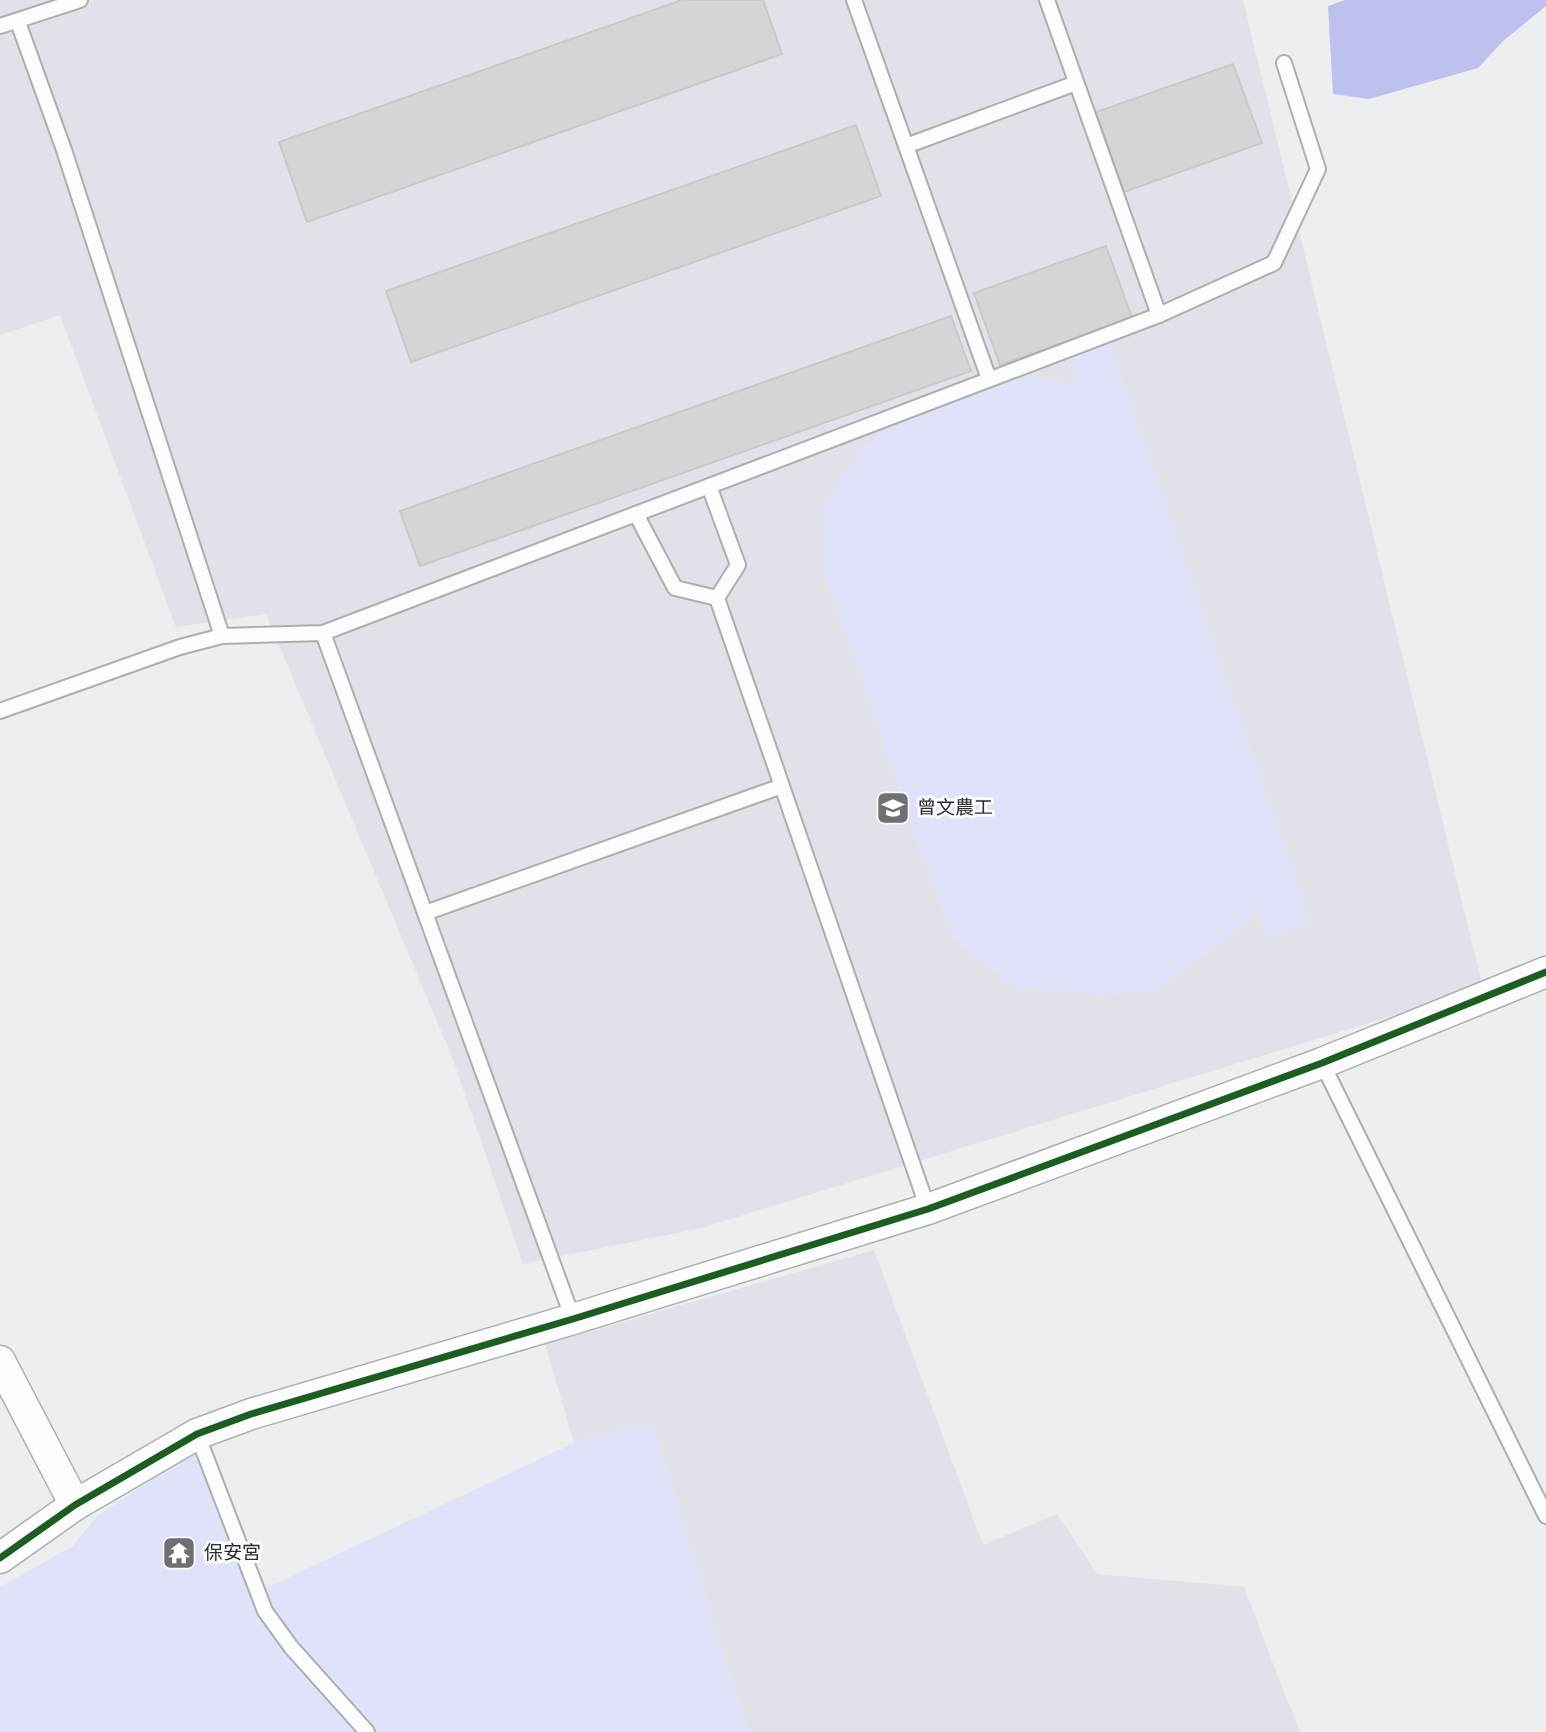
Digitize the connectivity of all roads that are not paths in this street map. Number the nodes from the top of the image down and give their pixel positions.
1 (80, 0) edge
2 (854, 0) edge
3 (1047, 0) edge
4 (18, 22) junction
5 (0, 26) edge
6 (1284, 63) dead end
7 (1076, 83) junction
8 (906, 146) junction
9 (1159, 314) junction
10 (989, 379) junction
11 (709, 486) junction
12 (636, 514) junction
13 (717, 598) junction
14 (323, 633) junction
15 (222, 636) junction
16 (0, 711) edge
17 (782, 786) junction
18 (425, 913) junction
19 (1546, 972) edge
20 (1322, 1063) junction
21 (928, 1209) junction
22 (573, 1319) junction
23 (0, 1361) edge
24 (197, 1434) junction
25 (75, 1505) junction
26 (1546, 1516) edge
27 (0, 1558) edge
28 (367, 1732) edge

1 - 4 lane
2 - 8 lane
3 - 7 lane
4 - 5 lane
4 - 15 lane
6 - 9 lane
7 - 8 lane
7 - 9 lane
8 - 10 lane
9 - 10 lane
10 - 11 lane
11 - 12 lane
11 - 13 lane
12 - 13 lane
12 - 14 lane
13 - 17 lane
14 - 15 lane
14 - 18 lane
15 - 16 lane
17 - 18 lane
17 - 21 lane
18 - 22 lane
19 - 20 street
20 - 21 street
20 - 26 lane
21 - 22 street
22 - 24 street
23 - 25 street
24 - 25 street
24 - 28 lane
25 - 27 street

